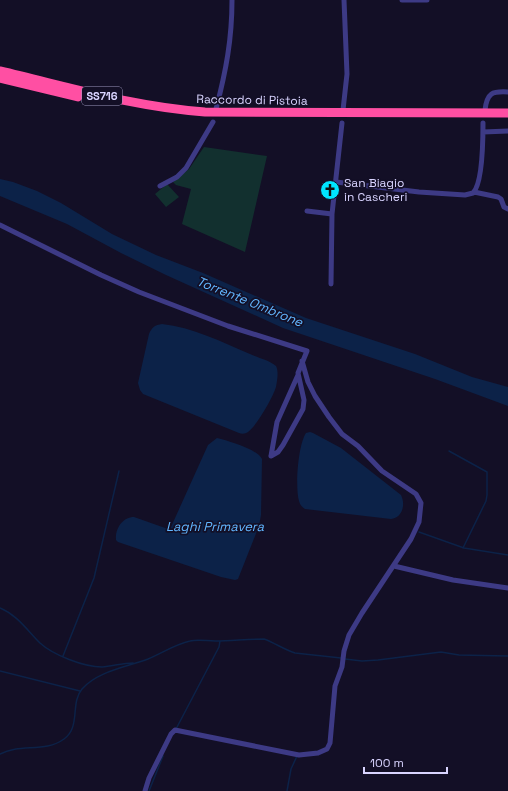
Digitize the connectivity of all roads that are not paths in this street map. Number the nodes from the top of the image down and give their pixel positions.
1 (232, 0) edge
2 (344, 0) edge
3 (402, 0) edge
4 (427, 0) edge
5 (0, 71) edge
6 (0, 78) edge
7 (508, 92) edge
8 (216, 109) dead end
9 (344, 110) dead end
10 (485, 110) dead end
11 (508, 113) edge
12 (508, 119) edge
13 (213, 122) dead end
14 (342, 123) dead end
15 (483, 123) dead end
16 (483, 132) junction
17 (508, 132) edge
18 (336, 182) junction
19 (160, 186) dead end
20 (474, 192) junction
21 (508, 209) edge
22 (307, 211) dead end
23 (332, 214) junction
24 (0, 225) edge
25 (331, 284) dead end
26 (302, 361) junction
27 (298, 375) junction
28 (394, 566) junction
29 (508, 588) edge
30 (145, 791) edge

1 - 8 street
2 - 9 street
3 - 4 street
5 - 11 highway, Raccordo di Pistoia / SS716
6 - 12 highway, Raccordo di Pistoia / SS716
7 - 10 street
13 - 19 street
14 - 18 street
15 - 16 street
16 - 17 street
16 - 20 street
18 - 20 street
18 - 23 street
20 - 21 street
22 - 23 street
23 - 25 street
24 - 26 street
26 - 27 street
26 - 28 street
27 - 27 street
28 - 29 street
28 - 30 street

